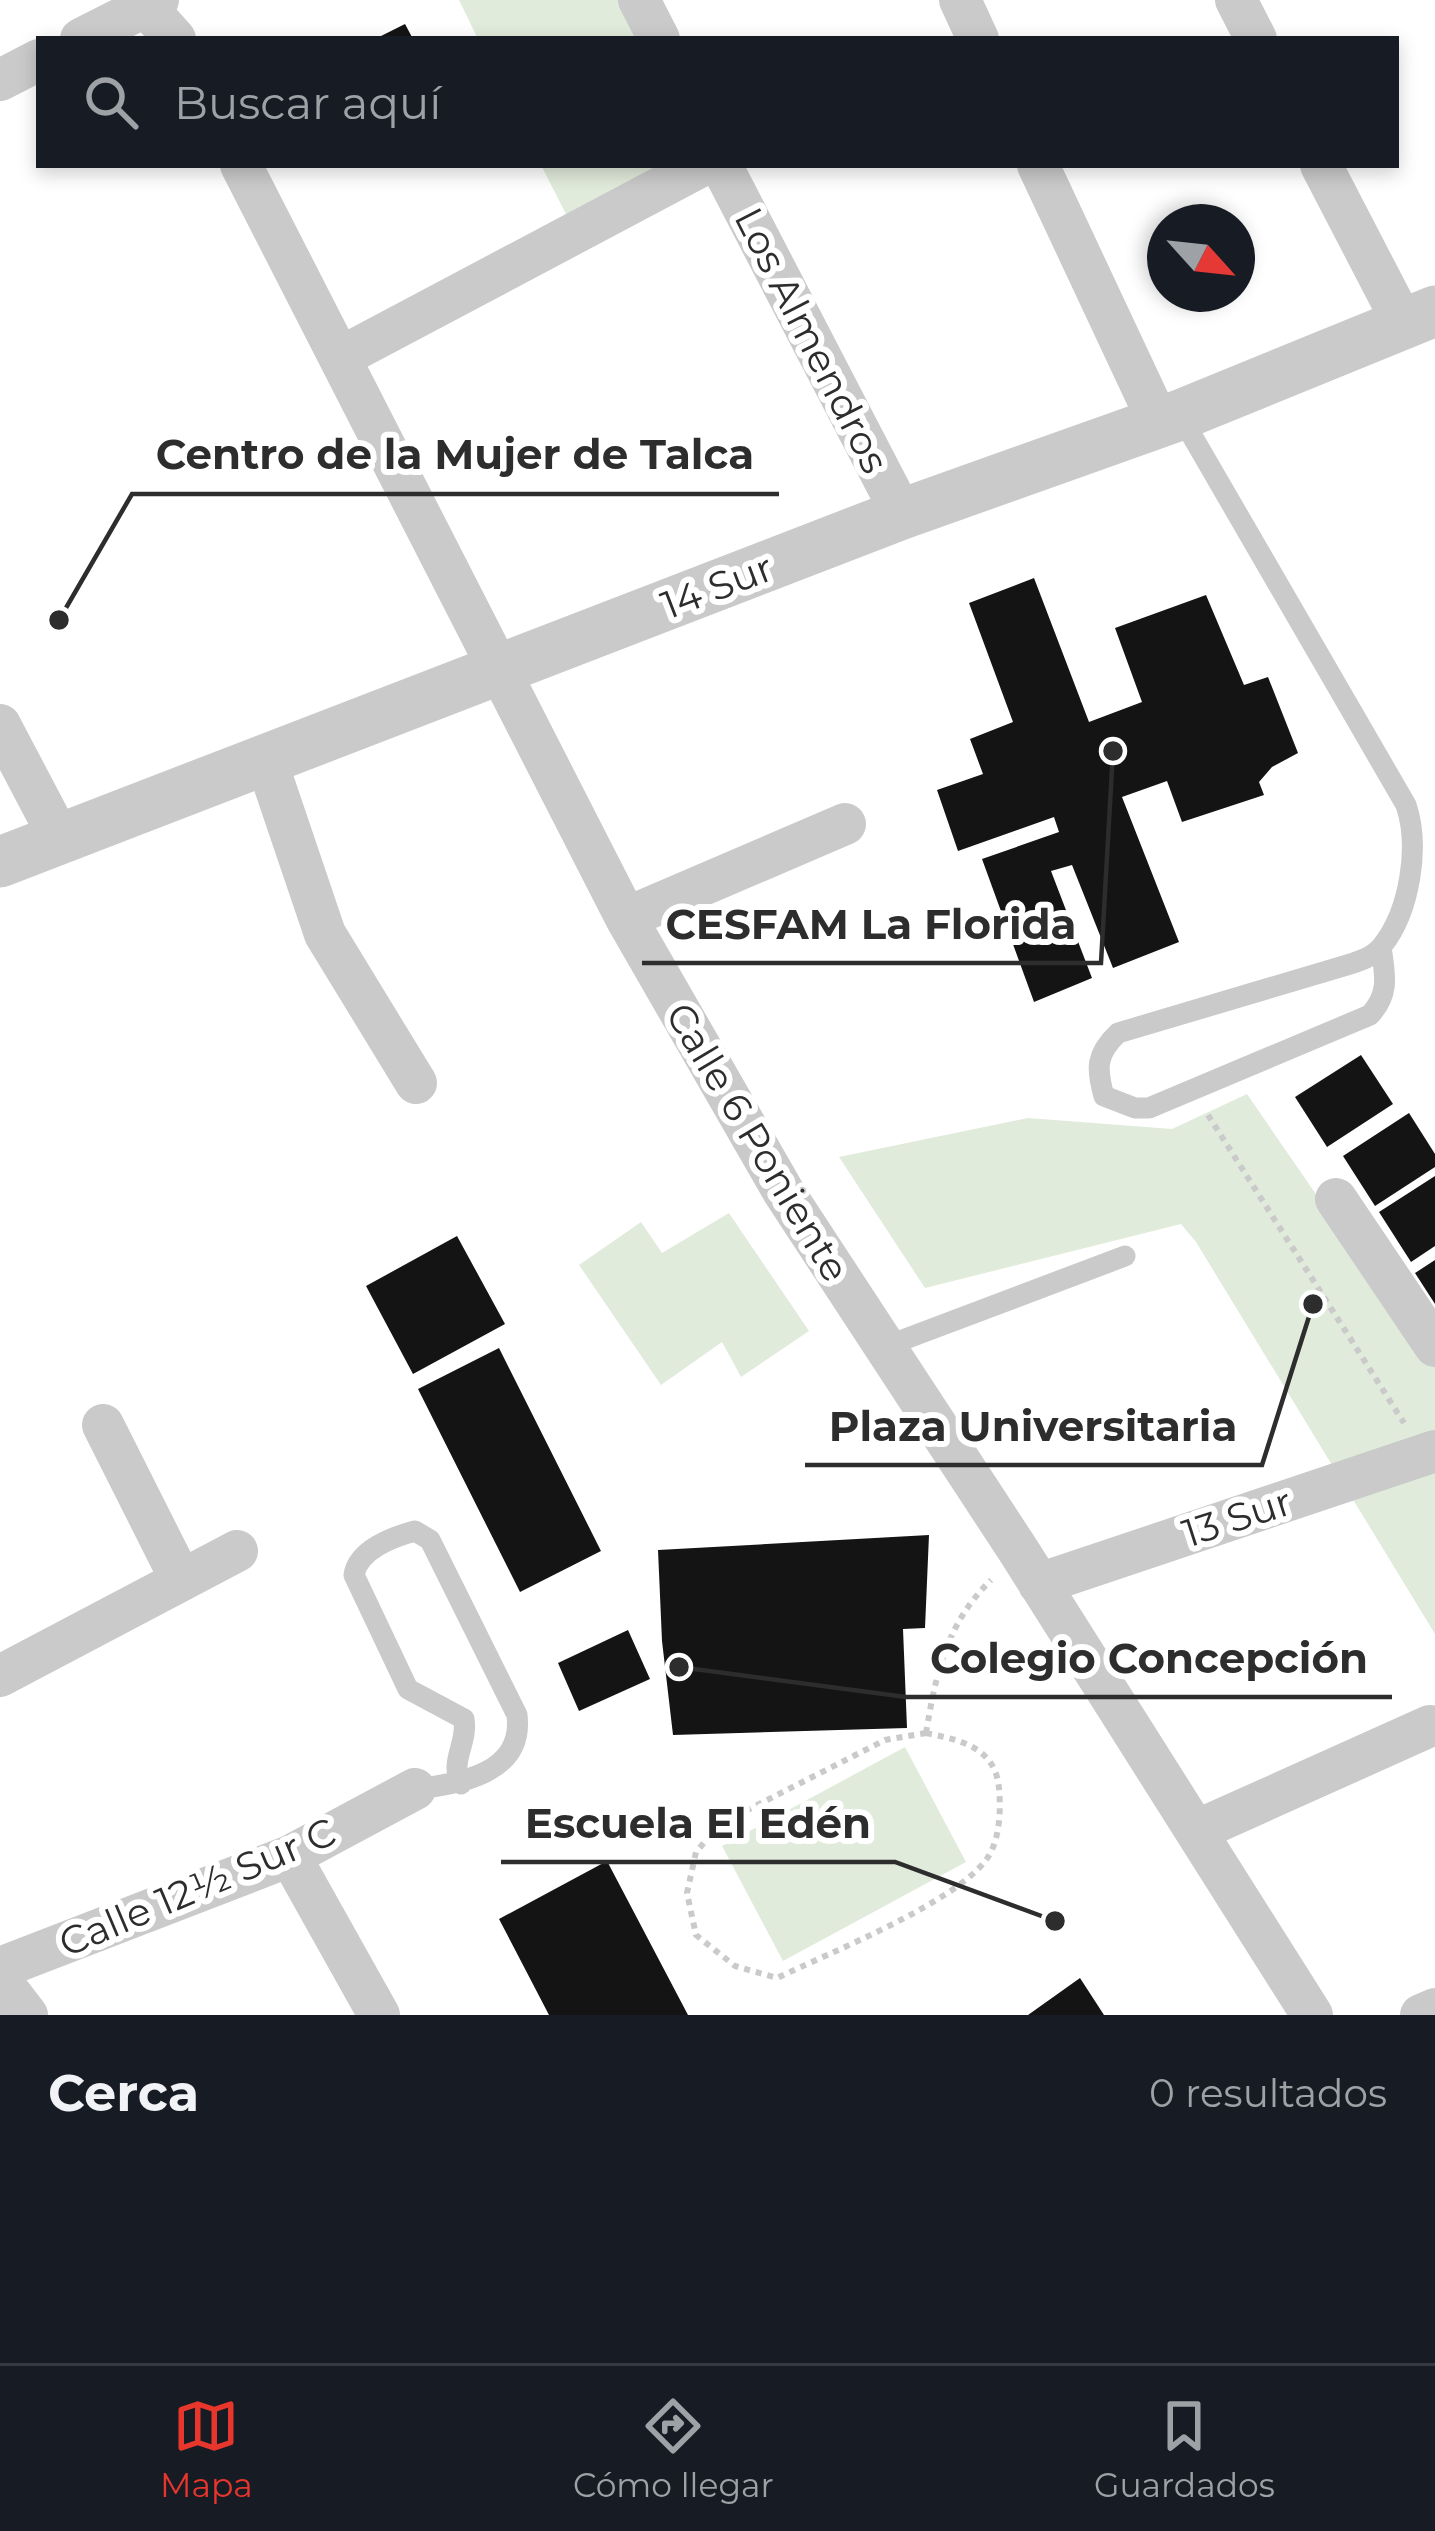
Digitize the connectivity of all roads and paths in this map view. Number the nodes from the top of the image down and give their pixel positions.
1 (639, 0) edge
2 (960, 0) edge
3 (1236, 0) edge
4 (148, 2) edge
5 (86, 36) edge
6 (173, 36) edge
7 (657, 36) edge
8 (977, 36) edge
9 (1254, 36) edge
10 (36, 62) edge
11 (0, 80) edge
12 (243, 168) edge
13 (697, 168) edge
14 (723, 168) edge
15 (1040, 168) edge
16 (1324, 168) edge
17 (1419, 317) edge
18 (341, 356) junction
19 (1169, 418) junction
20 (902, 514) junction
21 (498, 671) junction
22 (0, 725) edge
23 (266, 760) junction
24 (844, 824) dead end
25 (60, 838) junction
26 (0, 862) edge
27 (626, 918) junction
28 (1381, 947) junction
29 (416, 1083) dead end
30 (1206, 1113) dead end
31 (1336, 1199) dead end
32 (1125, 1256) dead end
33 (1435, 1346) edge
34 (884, 1347) junction
35 (103, 1425) dead end
36 (1429, 1452) edge
37 (237, 1551) dead end
38 (1029, 1568) junction
39 (181, 1580) junction
40 (0, 1676) edge
41 (1430, 1726) dead end
42 (926, 1733) junction
43 (461, 1784) junction
44 (416, 1789) joint
45 (1196, 1831) junction
46 (290, 1856) junction
47 (0, 1968) edge
48 (0, 1981) edge
49 (1435, 2008) edge
50 (26, 2015) edge
51 (379, 2015) edge
52 (1312, 2015) edge
53 (1421, 2015) edge

1 - 7 street
2 - 8 street
3 - 9 street
4 - 5 street
4 - 6 street
10 - 11 street
12 - 18 street, Calle 6 Poniente
13 - 18 street
14 - 20 street, Los Almendros
15 - 19 street
16 - 17 street
17 - 19 street, 14 Sur
18 - 21 street, Calle 6 Poniente
19 - 20 street, 14 Sur
19 - 28 lane
20 - 21 street, 14 Sur
21 - 23 street, 14 Sur
21 - 27 street, Calle 6 Poniente
22 - 25 street
23 - 25 street, 14 Sur
23 - 29 street
24 - 27 street
25 - 26 street, 14 Sur
27 - 34 street, Calle 6 Poniente
28 - 28 lane
30 - 36 path
31 - 33 street
32 - 34 lane
34 - 38 street, Calle 6 Poniente
35 - 39 street
36 - 38 street, 13 Sur
37 - 39 street
38 - 42 path
38 - 45 street, Calle 6 Poniente
39 - 40 street
41 - 45 street
42 - 42 path
43 - 43 lane, Calle 12½ Sur C
43 - 44 lane, Calle 12½ Sur C
44 - 46 street, Calle 12½ Sur C
45 - 52 street, Calle 6 Poniente
46 - 47 street, Calle 12½ Sur C
46 - 51 street
48 - 50 street
49 - 53 street

